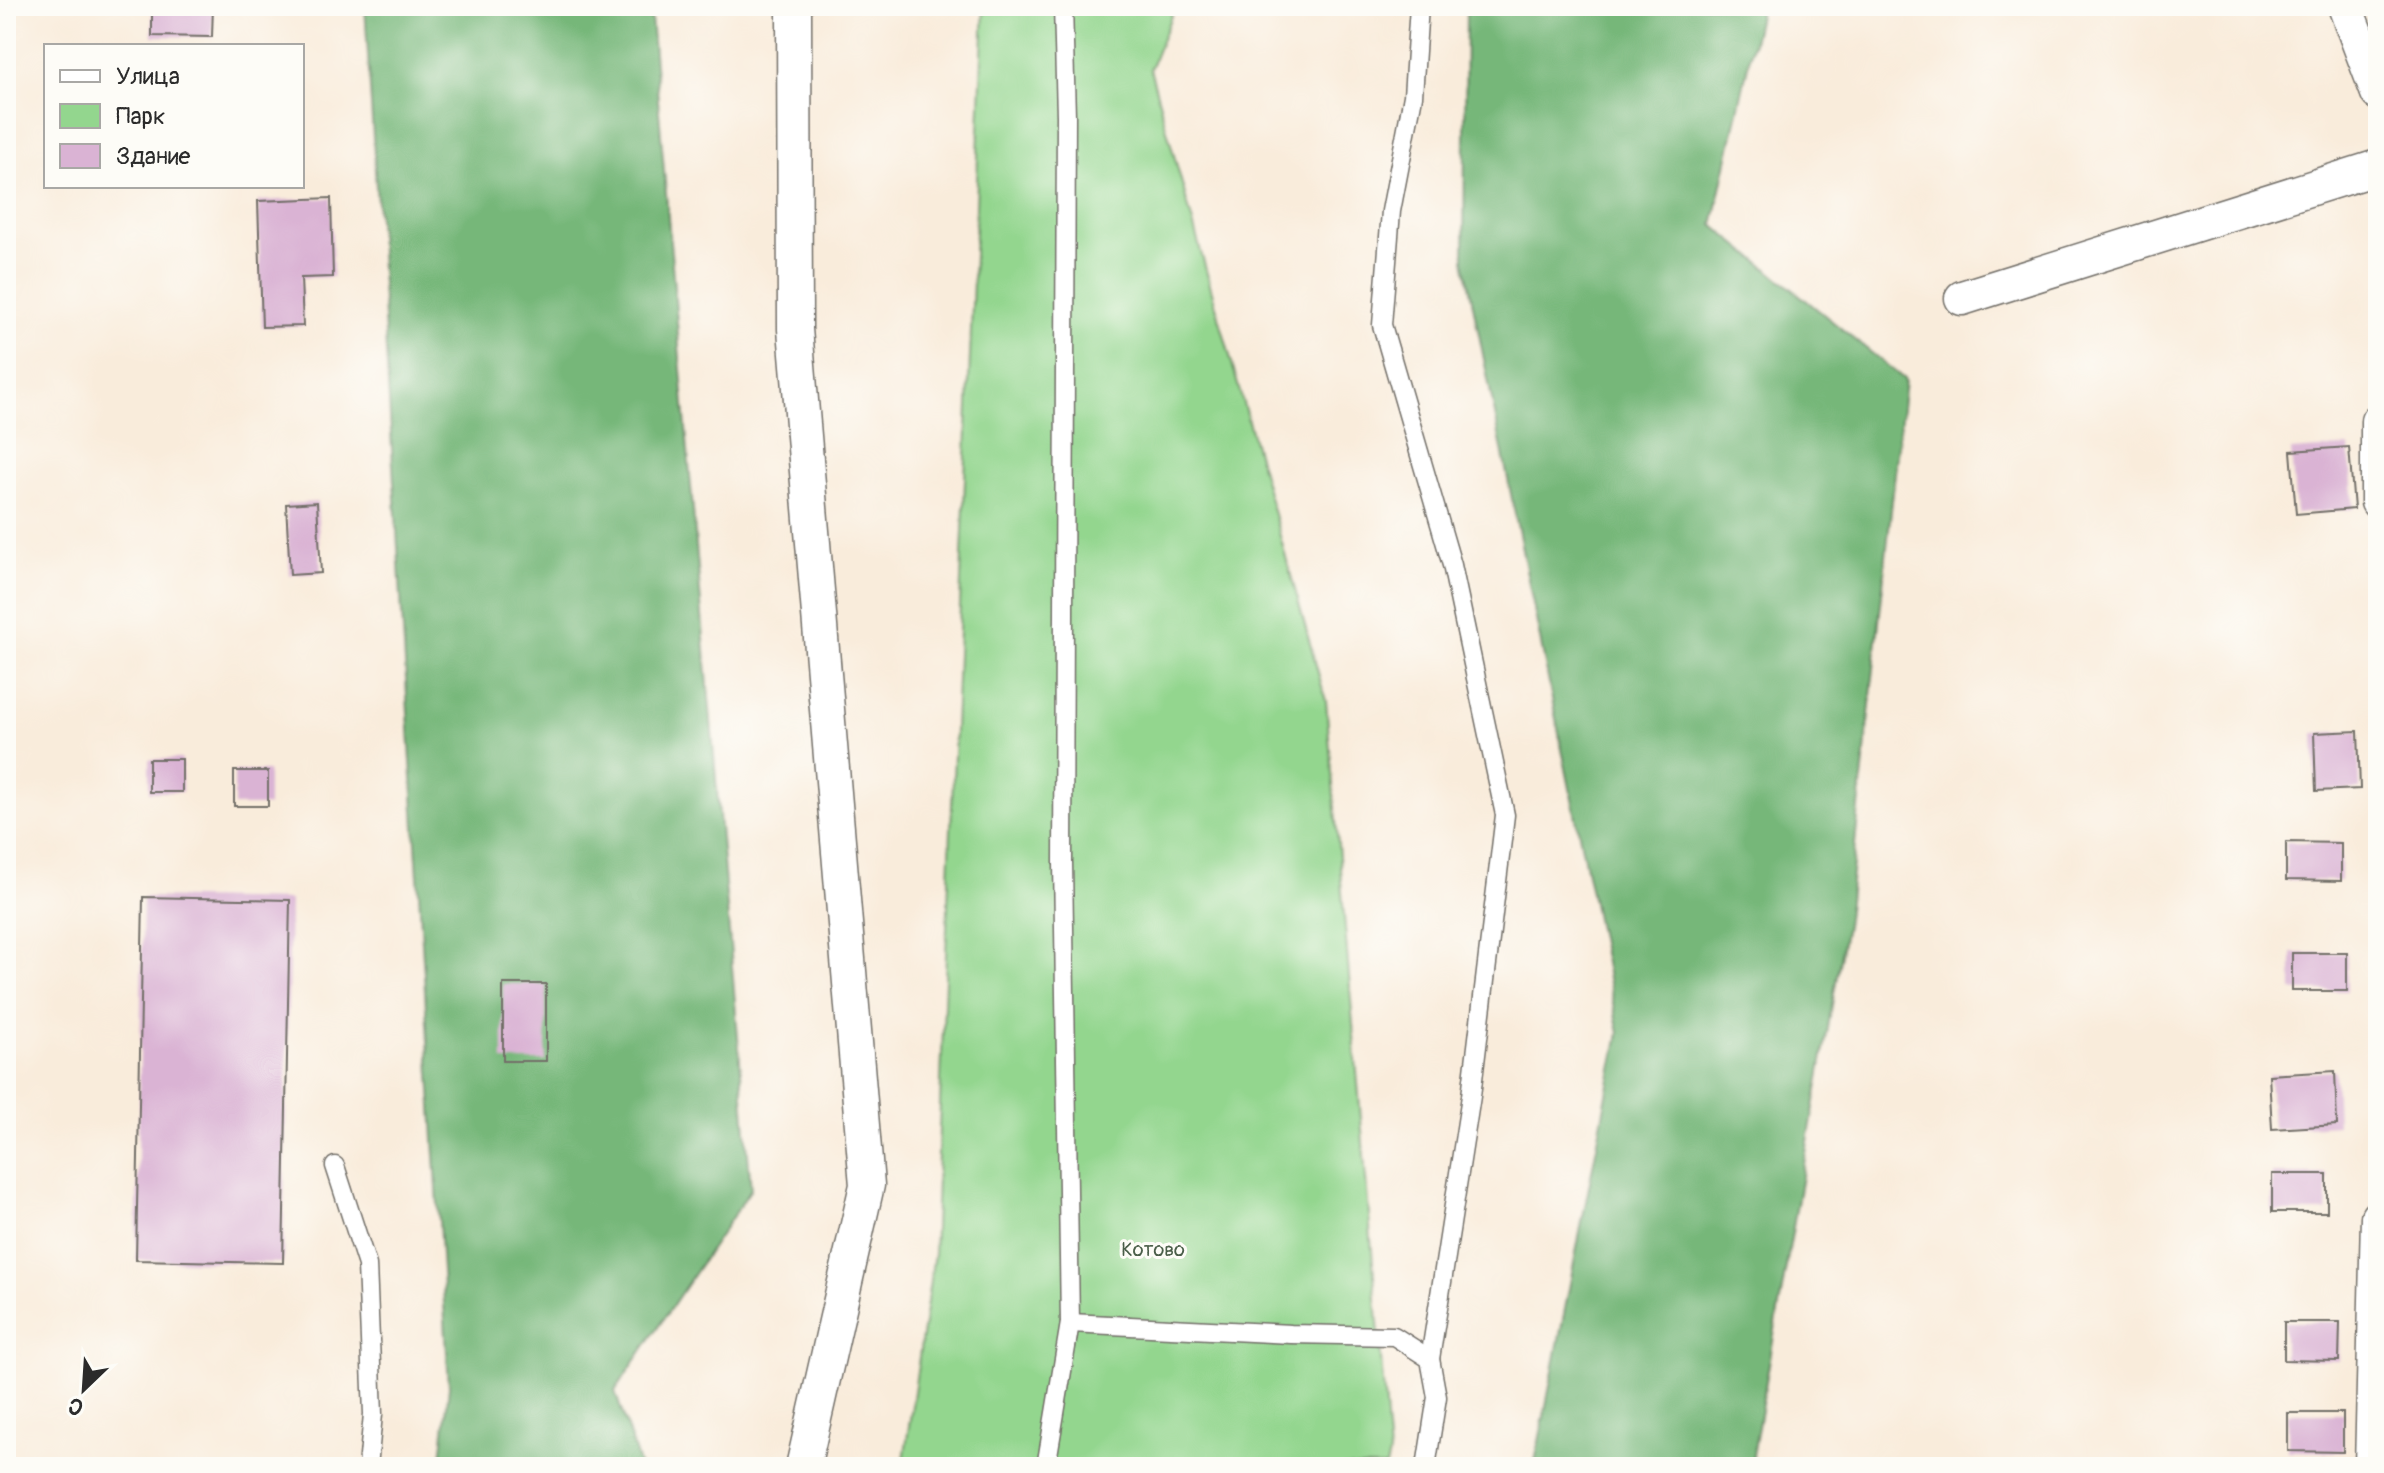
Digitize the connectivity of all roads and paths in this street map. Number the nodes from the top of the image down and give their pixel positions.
1 (794, 6) edge
2 (1063, 6) edge
3 (1419, 6) edge
4 (2345, 6) edge
5 (2378, 93) edge
6 (2378, 167) edge
7 (1962, 298) dead end
8 (2377, 422) edge
9 (2378, 502) edge
10 (335, 1166) dead end
11 (2378, 1217) edge
12 (1070, 1323) junction
13 (1430, 1359) junction
14 (368, 1467) edge
15 (803, 1467) edge
16 (1046, 1467) edge
17 (1426, 1467) edge
18 (2372, 1467) edge

1 - 15 street
2 - 12 lane
3 - 13 lane
4 - 5 street
6 - 7 street
8 - 9 street
10 - 14 lane
11 - 18 street
12 - 13 lane
12 - 16 lane
13 - 17 lane

